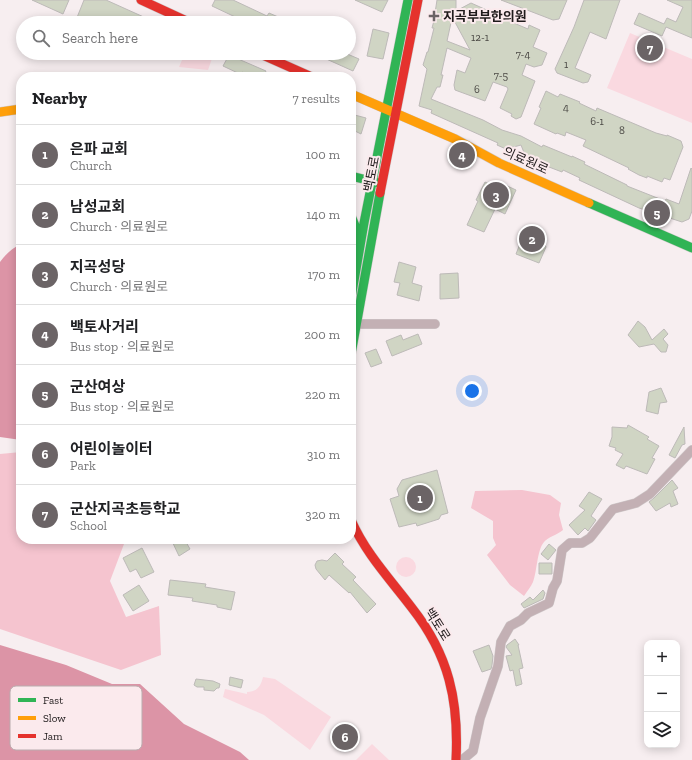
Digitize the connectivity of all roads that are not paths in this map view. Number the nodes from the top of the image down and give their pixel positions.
1 (141, 0) edge
2 (408, 0) edge
3 (418, 0) edge
4 (176, 16) edge
5 (274, 60) edge
6 (301, 72) edge
7 (356, 96) edge
8 (16, 110) edge
9 (387, 111) junction
10 (0, 112) edge
11 (396, 115) junction
12 (356, 177) edge
13 (372, 181) junction
14 (383, 183) junction
15 (356, 228) edge
16 (692, 248) edge
17 (358, 255) junction
18 (356, 267) edge
19 (356, 314) edge
20 (356, 324) edge
21 (435, 324) dead end
22 (692, 450) edge
23 (356, 530) edge
24 (456, 760) edge
25 (462, 760) edge

1 - 4 street
2 - 9 street, 백토로
3 - 11 street, 백토로
5 - 6 street
7 - 9 street, 의료원로
8 - 10 street
9 - 11 street, 의료원로
9 - 13 street, 백토로
11 - 14 street, 백토로
11 - 16 street, 의료원로
12 - 13 street
13 - 14 street
13 - 17 street, 백토로
14 - 19 street, 백토로
15 - 17 street
17 - 18 street, 백토로
20 - 21 street
22 - 25 street
23 - 24 street, 백토로

